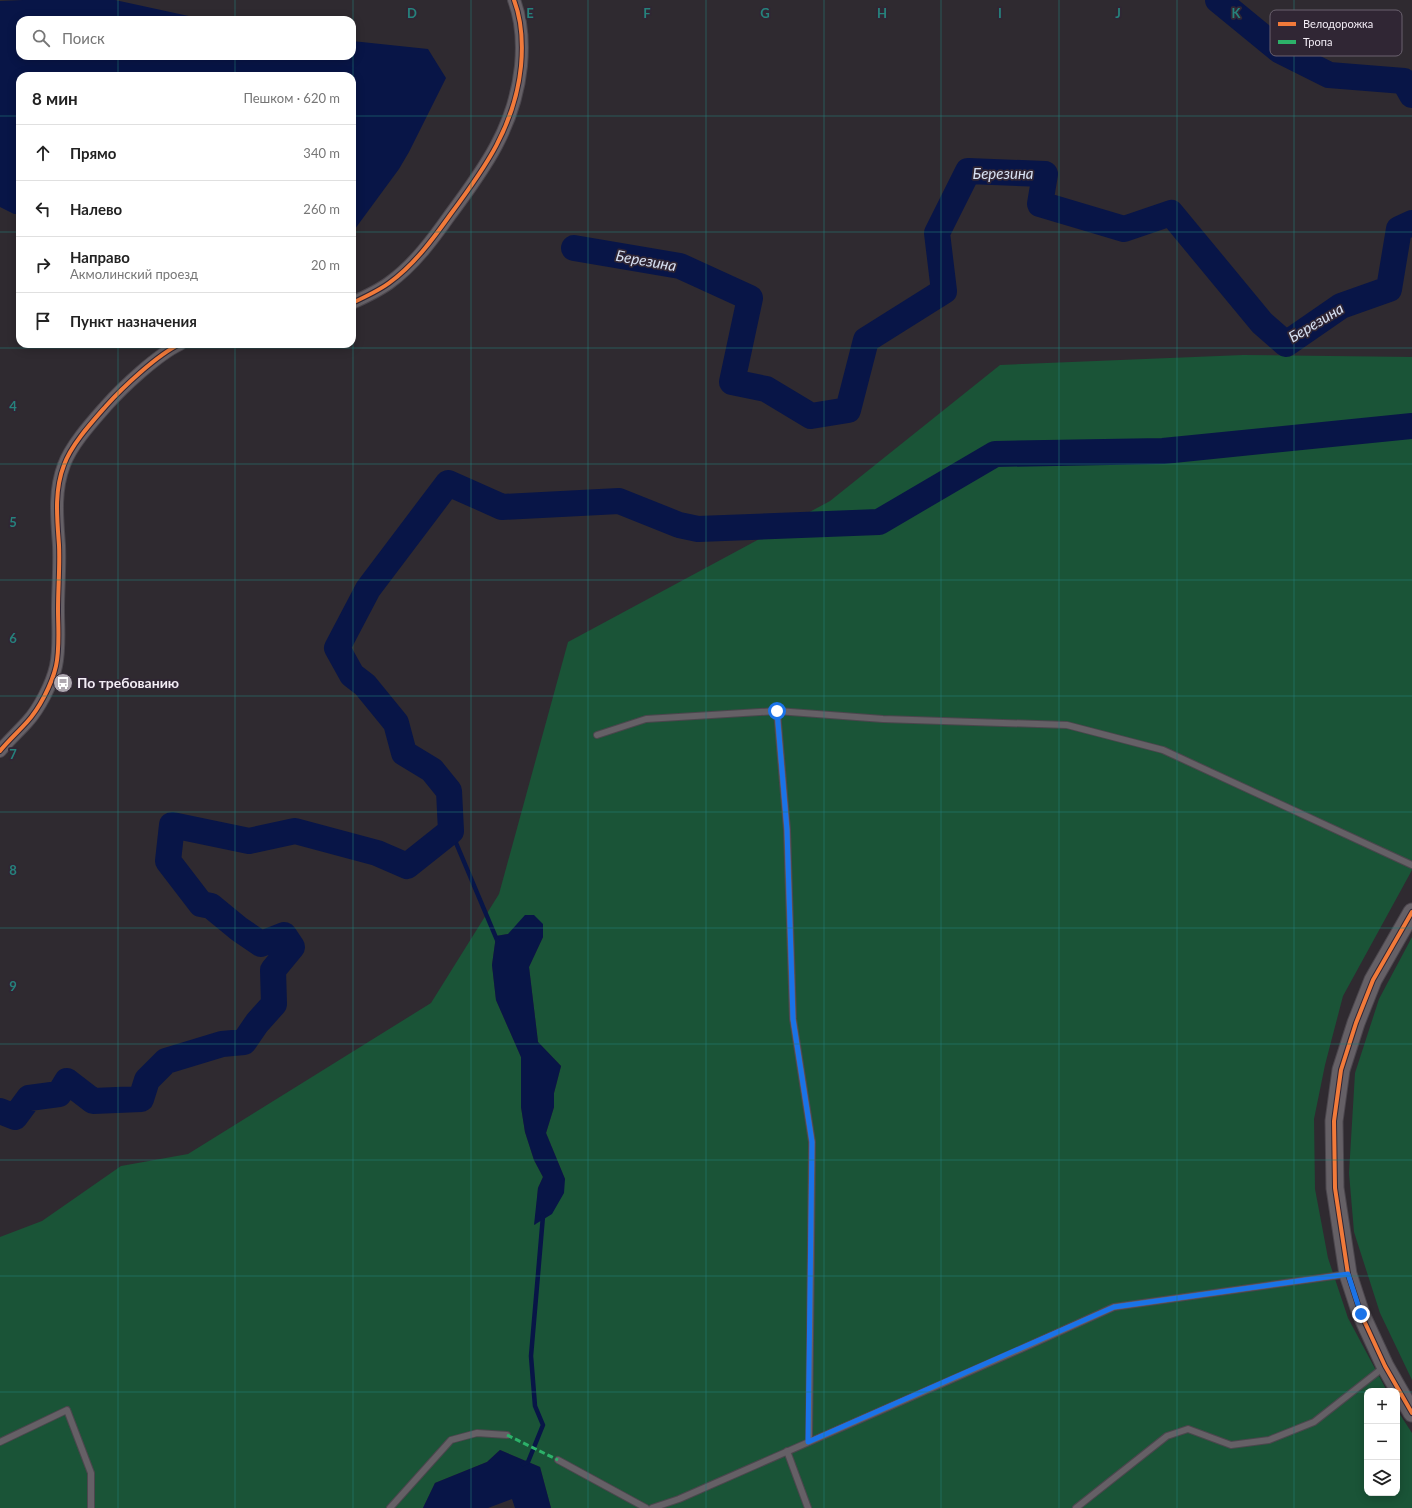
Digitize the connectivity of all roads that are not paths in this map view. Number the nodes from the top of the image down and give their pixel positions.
1 (514, 0) edge
2 (356, 301) edge
3 (174, 348) edge
4 (778, 711) junction
5 (597, 735) dead end
6 (0, 751) edge
7 (1412, 865) edge
8 (1412, 912) edge
9 (1348, 1274) junction
10 (1385, 1366) junction
11 (1412, 1413) edge
12 (507, 1435) dead end
13 (0, 1442) edge
14 (808, 1442) junction
15 (787, 1452) junction
16 (558, 1460) dead end
17 (91, 1508) edge
18 (390, 1508) edge
19 (646, 1508) edge
20 (652, 1508) edge
21 (808, 1508) edge
22 (1076, 1508) edge

1 - 2 street
3 - 6 street
4 - 5 lane
4 - 7 lane
4 - 14 lane
8 - 9 street
9 - 10 street
9 - 14 lane
10 - 11 street
10 - 22 lane
12 - 18 lane
13 - 17 lane
14 - 15 lane
15 - 20 lane
15 - 21 lane
16 - 19 lane

